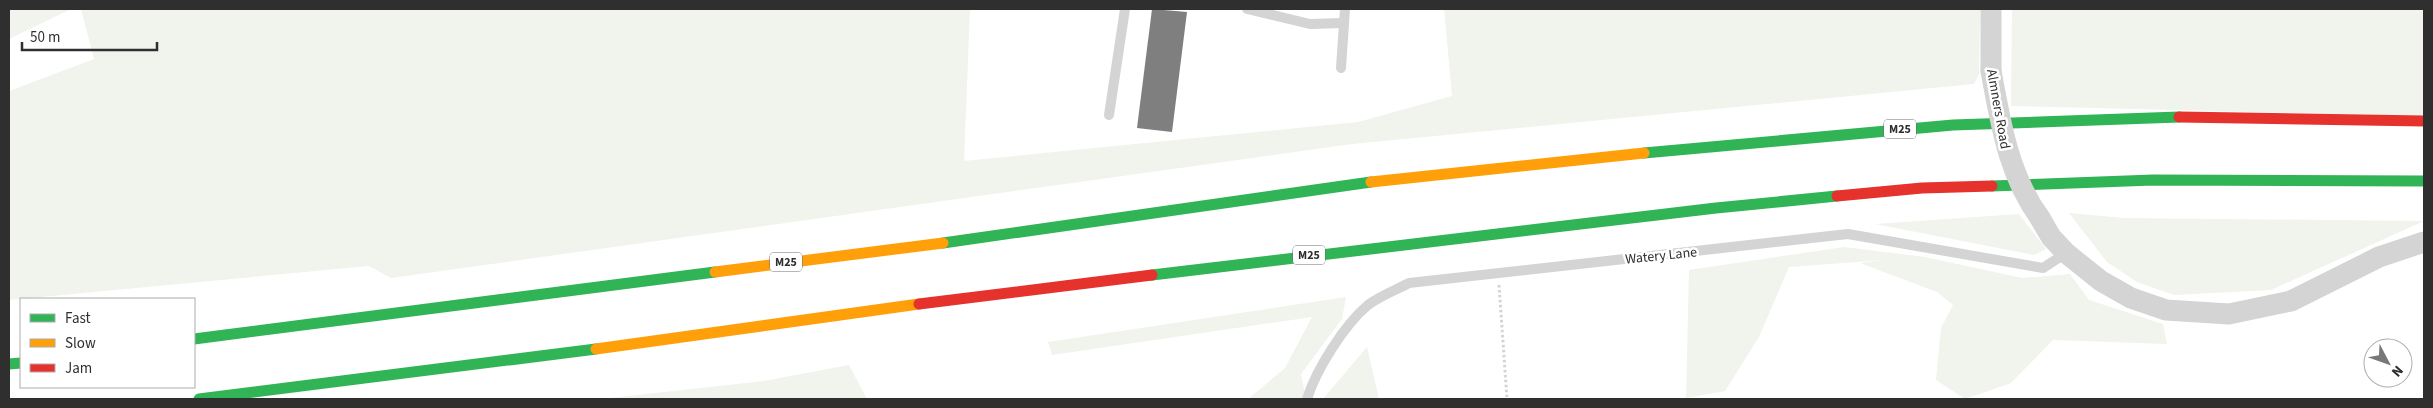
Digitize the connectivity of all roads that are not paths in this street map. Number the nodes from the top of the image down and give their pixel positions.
1 (1125, 9) edge
2 (1247, 9) edge
3 (1345, 9) edge
4 (1991, 9) edge
5 (1344, 23) junction
6 (1341, 68) dead end
7 (1109, 115) dead end
8 (2424, 121) edge
9 (2424, 181) edge
10 (2424, 242) edge
11 (2066, 253) junction
12 (195, 339) edge
13 (199, 399) edge
14 (1307, 399) edge

1 - 7 lane
2 - 5 lane
3 - 5 lane
4 - 11 street, Almners Road, bridge
5 - 6 lane
8 - 12 highway, M25
9 - 13 highway, M25
10 - 11 street, Almners Road
11 - 14 lane, Watery Lane

